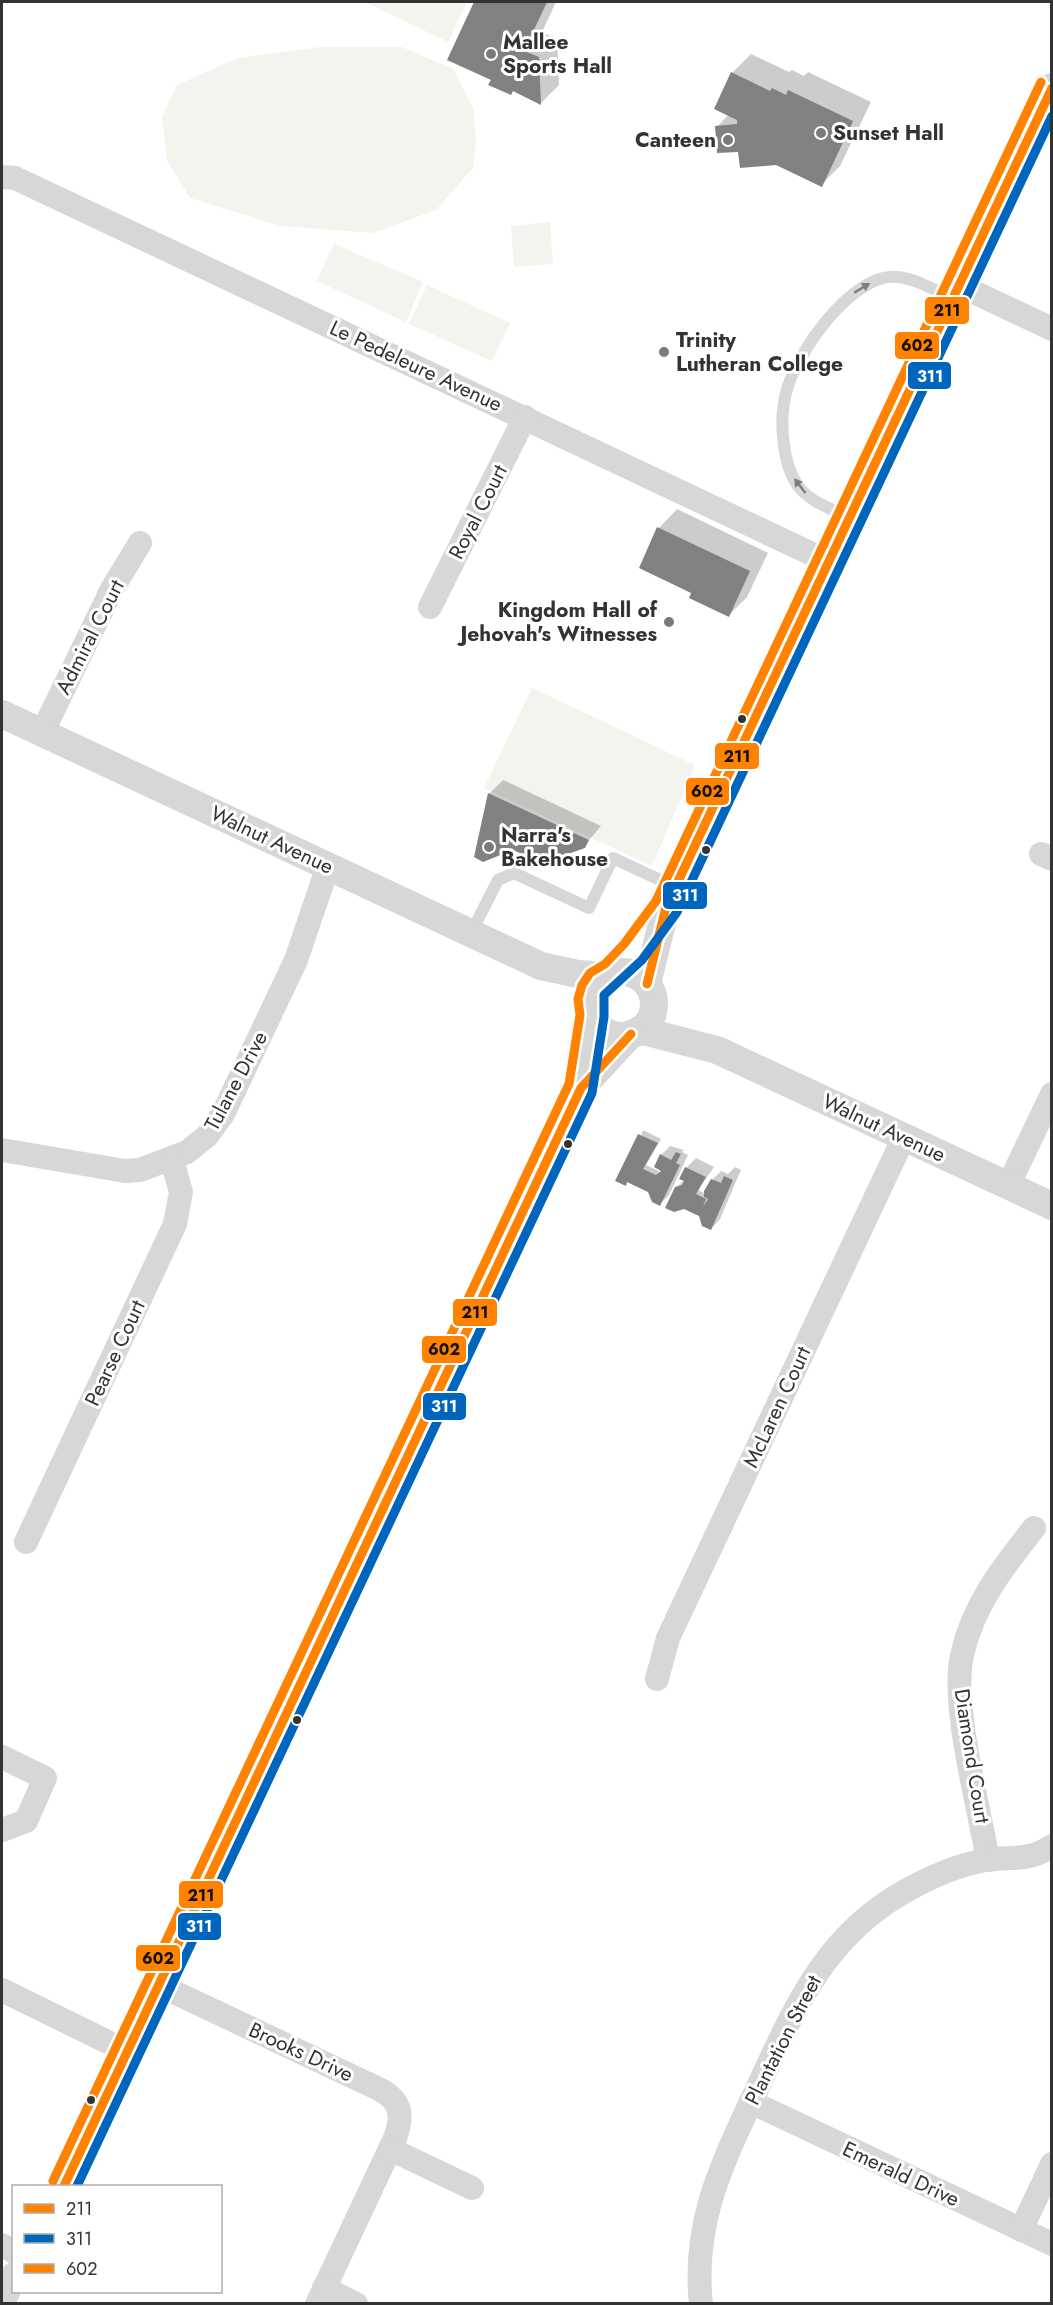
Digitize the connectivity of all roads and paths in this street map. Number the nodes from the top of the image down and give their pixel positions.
1 (1052, 87) edge
2 (2, 177) edge
3 (955, 292) junction
4 (1052, 329) edge
5 (525, 417) junction
6 (848, 517) junction
7 (141, 543) dead end
8 (829, 561) junction
9 (430, 607) dead end
10 (2, 714) edge
11 (42, 733) junction
12 (337, 870) junction
13 (671, 897) junction
14 (471, 933) junction
15 (542, 966) junction
16 (610, 974) junction
17 (650, 993) junction
18 (591, 1012) junction
19 (635, 1032) junction
20 (717, 1050) junction
21 (581, 1088) junction
22 (1052, 1094) edge
23 (904, 1137) junction
24 (2, 1150) edge
25 (172, 1160) junction
26 (1008, 1186) junction
27 (1052, 1206) edge
28 (1034, 1528) dead end
29 (26, 1542) dead end
30 (657, 1679) dead end
31 (2, 1757) edge
32 (2, 1830) edge
33 (1052, 1846) edge
34 (988, 1860) junction
35 (159, 1985) junction
36 (2, 1990) edge
37 (128, 2052) junction
38 (751, 2102) junction
39 (390, 2149) junction
40 (1052, 2164) edge
41 (64, 2185) edge
42 (472, 2188) dead end
43 (1021, 2230) junction
44 (1052, 2244) edge
45 (12, 2279) edge
46 (321, 2296) edge
47 (2, 2300) edge
48 (356, 2304) edge
49 (701, 2304) edge

1 - 3 street
2 - 5 street, Le Pedeleure Avenue
3 - 4 street
3 - 6 street
6 -> 3 lane
5 - 8 street, Le Pedeleure Avenue
5 - 9 street, Royal Court
6 - 8 street
7 - 11 street, Admiral Court
8 - 13 street
10 - 11 street, Walnut Avenue
11 - 12 street, Walnut Avenue
12 - 14 street, Walnut Avenue
12 - 25 street, Tulane Drive
13 - 14 lane
13 - 16 street
13 - 17 street
14 - 15 street, Walnut Avenue
15 - 16 street, Walnut Avenue
15 - 18 street, Walnut Avenue
16 - 17 street
16 - 18 street
17 - 19 street
17 - 20 street, Walnut Avenue
18 - 19 street
18 - 21 street
19 - 20 street, Walnut Avenue
19 - 21 street
20 - 23 street, Walnut Avenue
21 - 35 street
22 - 26 street
23 - 26 street, Walnut Avenue
23 - 30 street, McLaren Court
24 - 25 street, Tulane Drive
25 - 29 street, Pearse Court
26 - 27 street, Walnut Avenue
28 - 34 street, Diamond Court
31 - 32 street
33 - 34 street, Plantation Street
34 - 38 street, Plantation Street
35 - 37 street
35 - 39 street, Brooks Drive
36 - 37 street
37 - 41 street
38 - 43 street, Emerald Drive
38 - 49 street, Plantation Street
39 - 42 street
39 - 46 street, Brooks Drive
40 - 43 street
43 - 44 street, Emerald Drive
45 - 47 street
46 - 48 street, Brooks Drive

